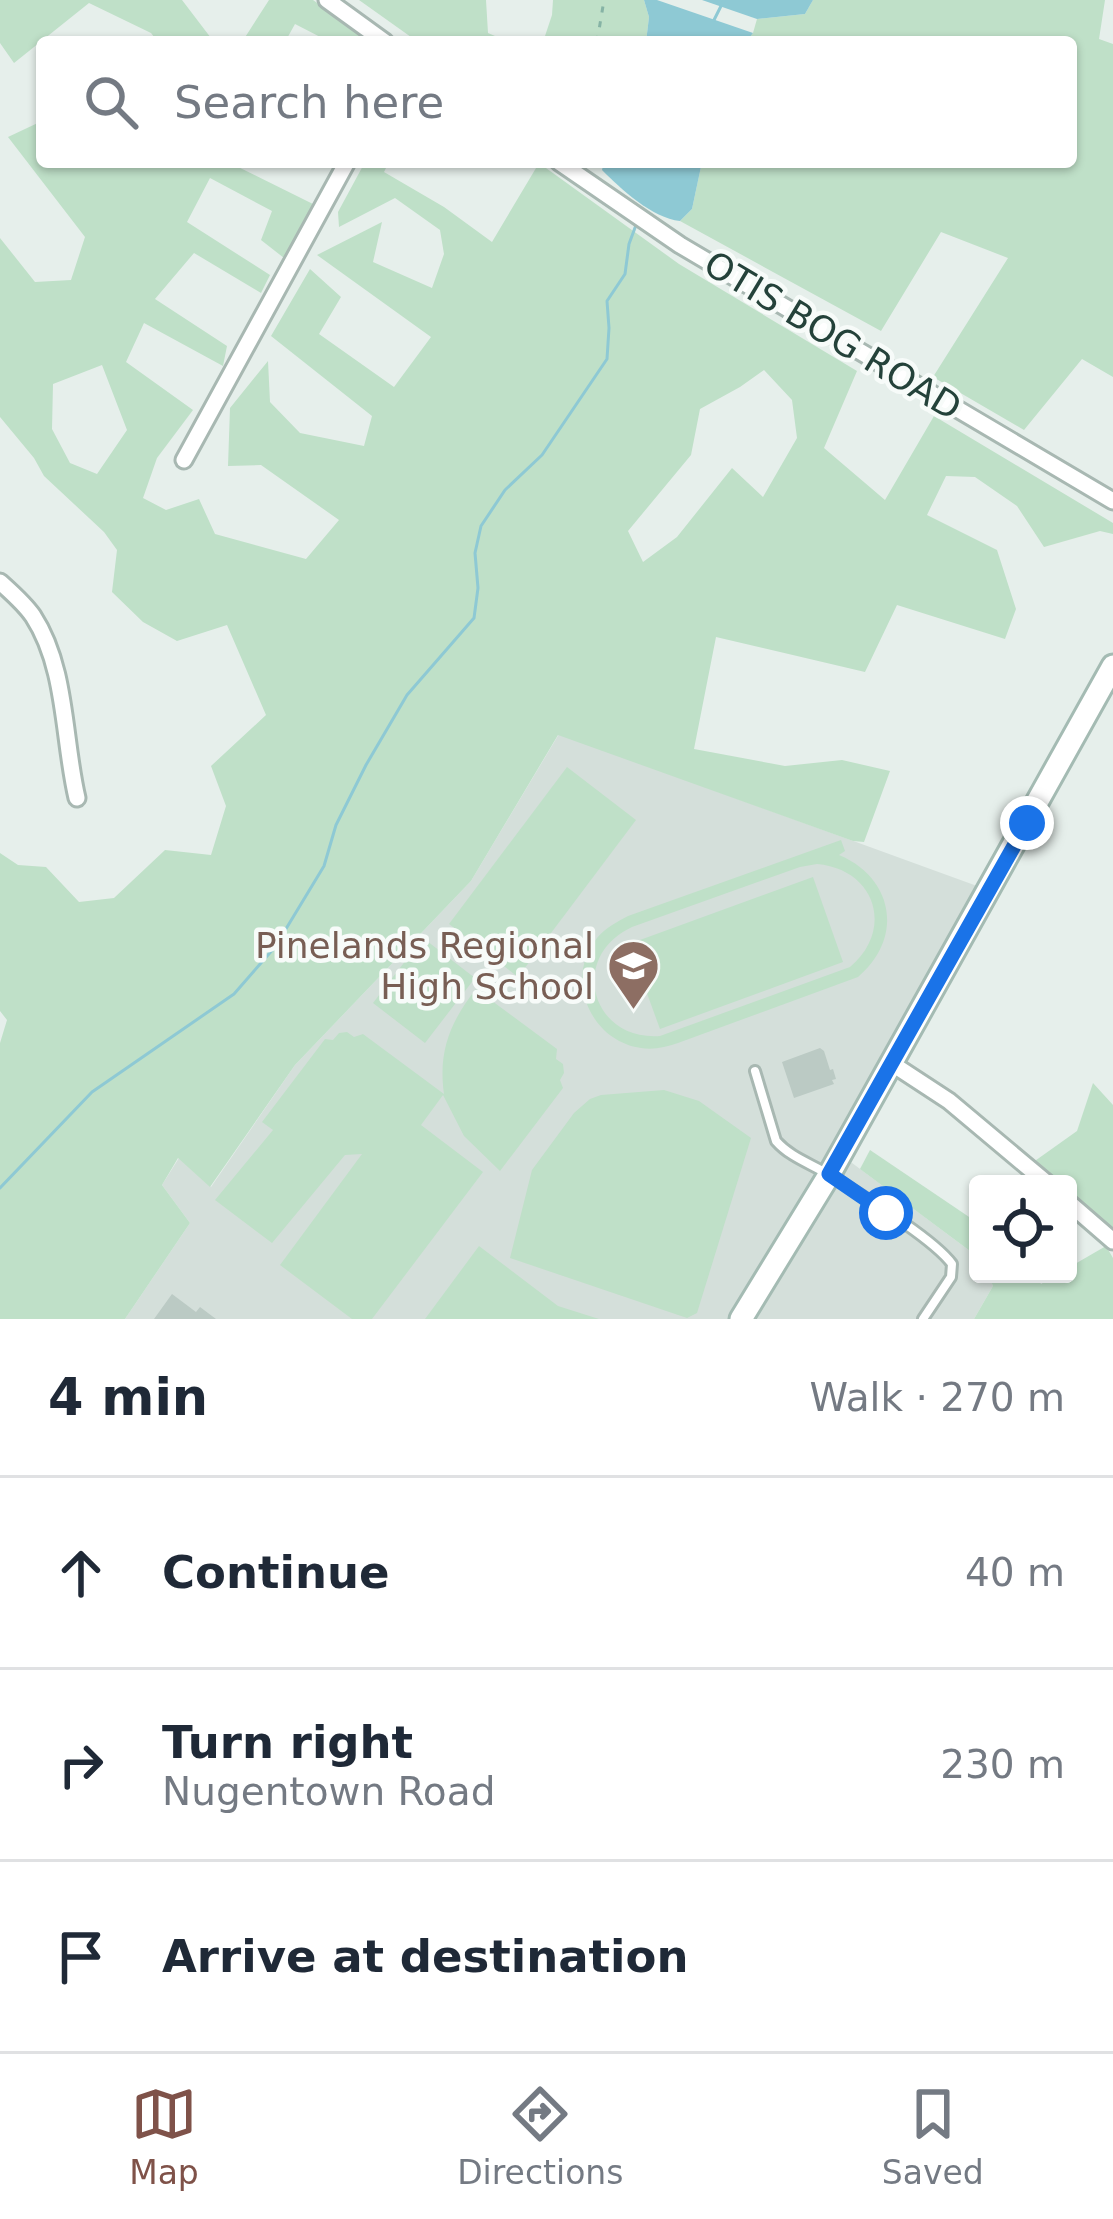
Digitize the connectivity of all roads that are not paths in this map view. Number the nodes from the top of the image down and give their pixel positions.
1 (327, 0) edge
2 (377, 36) edge
3 (343, 168) edge
4 (567, 168) edge
5 (184, 460) dead end
6 (1113, 500) edge
7 (0, 582) edge
8 (1113, 666) edge
9 (77, 798) dead end
10 (891, 1063) junction
11 (754, 1071) dead end
12 (829, 1174) junction
13 (1037, 1175) edge
14 (1077, 1210) edge
15 (1113, 1241) edge
16 (741, 1319) edge
17 (922, 1319) edge

1 - 2 street
3 - 5 street
4 - 6 street, OTIS BOG ROAD
7 - 9 street
8 - 10 street
10 - 12 street
10 - 13 street
11 - 12 lane
12 - 16 street
12 - 17 lane
14 - 15 street

